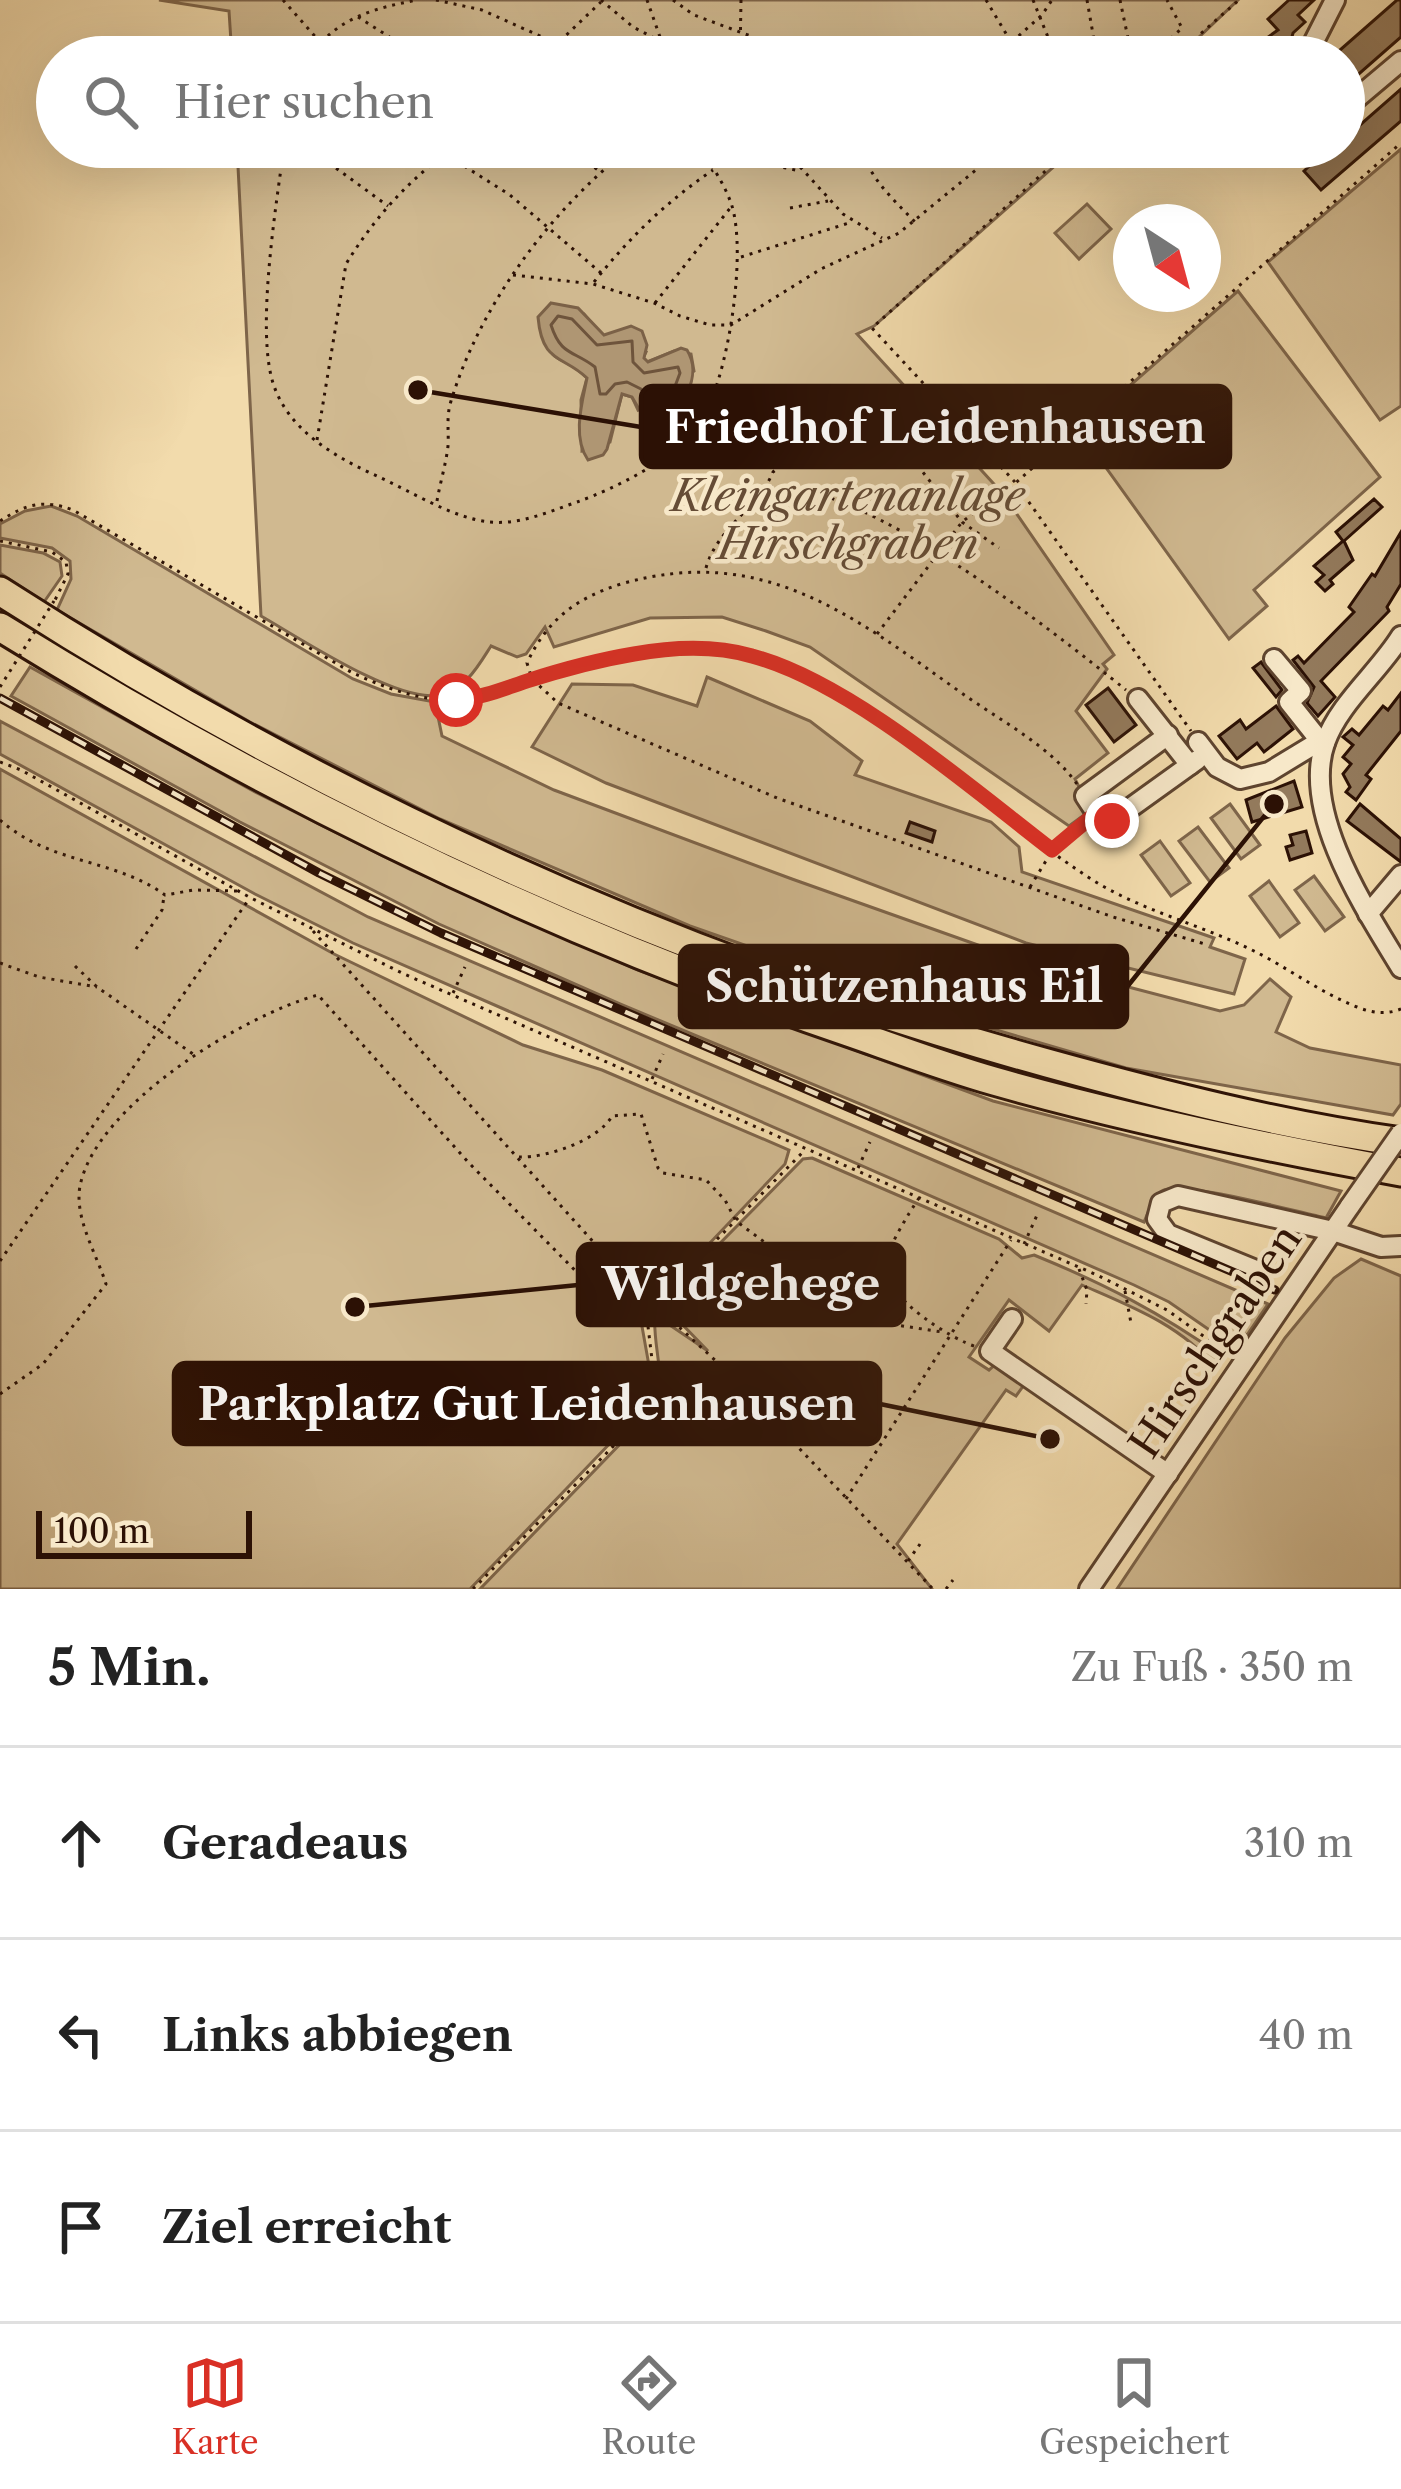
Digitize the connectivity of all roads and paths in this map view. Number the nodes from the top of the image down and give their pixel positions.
1 (283, 0) edge
2 (417, 0) edge
3 (436, 0) edge
4 (602, 0) edge
5 (647, 0) edge
6 (673, 0) edge
7 (741, 0) edge
8 (986, 0) edge
9 (1033, 0) edge
10 (1052, 0) edge
11 (1087, 0) edge
12 (1120, 0) edge
13 (1167, 0) edge
14 (1239, 0) edge
15 (1335, 0) edge
16 (1042, 15) junction
17 (356, 16) junction
18 (739, 32) junction
19 (315, 36) edge
20 (328, 36) edge
21 (388, 36) edge
22 (543, 36) edge
23 (566, 36) edge
24 (648, 36) edge
25 (661, 36) edge
26 (739, 36) edge
27 (750, 36) edge
28 (1008, 36) edge
29 (1017, 36) edge
30 (1049, 36) edge
31 (1093, 36) edge
32 (1128, 36) edge
33 (1173, 36) edge
34 (1198, 36) edge
35 (1317, 36) edge
36 (1401, 61) edge
37 (1365, 91) edge
38 (1401, 143) edge
39 (282, 168) edge
40 (335, 168) edge
41 (424, 168) edge
42 (467, 168) edge
43 (596, 168) edge
44 (604, 168) edge
45 (786, 168) edge
46 (799, 168) edge
47 (869, 168) edge
48 (979, 168) edge
49 (1049, 168) edge
50 (714, 170) joint
51 (600, 171) junction
52 (801, 171) junction
53 (830, 200) junction
54 (733, 206) junction
55 (388, 207) junction
56 (790, 208) dead end
57 (854, 221) junction
58 (915, 222) junction
59 (550, 227) junction
60 (884, 239) junction
61 (738, 258) junction
62 (602, 273) junction
63 (513, 275) junction
64 (593, 284) junction
65 (654, 303) junction
66 (731, 325) junction
67 (317, 442) junction
68 (1014, 481) junction
69 (768, 487) junction
70 (1003, 494) dead end
71 (436, 502) junction
72 (0, 521) edge
73 (962, 522) junction
74 (0, 542) edge
75 (999, 548) dead end
76 (936, 552) junction
77 (706, 570) junction
78 (0, 591) edge
79 (0, 627) edge
80 (877, 634) junction
81 (1401, 636) edge
82 (1274, 659) dead end
83 (532, 680) junction
84 (0, 687) edge
85 (1138, 699) joint
86 (1168, 735) junction
87 (1322, 742) junction
88 (1198, 754) junction
89 (0, 762) edge
90 (1085, 796) junction
91 (1096, 813) junction
92 (0, 820) edge
93 (1052, 850) junction
94 (1401, 874) edge
95 (1030, 887) junction
96 (239, 892) junction
97 (165, 895) junction
98 (250, 898) junction
99 (1368, 914) junction
100 (312, 930) junction
101 (1205, 944) dead end
102 (136, 949) dead end
103 (0, 963) edge
104 (75, 966) dead end
105 (465, 968) dead end
106 (1401, 968) edge
107 (97, 987) junction
108 (452, 995) junction
109 (1401, 1010) edge
110 (158, 1030) junction
111 (663, 1054) dead end
112 (195, 1055) junction
113 (650, 1083) junction
114 (1401, 1137) edge
115 (870, 1142) dead end
116 (806, 1149) junction
117 (1308, 1155) junction
118 (518, 1157) junction
119 (857, 1172) junction
120 (1401, 1172) edge
121 (1401, 1186) edge
122 (919, 1198) junction
123 (1038, 1214) dead end
124 (736, 1221) junction
125 (1333, 1231) junction
126 (1012, 1239) junction
127 (1024, 1244) junction
128 (1391, 1246) edge
129 (0, 1262) edge
130 (1401, 1262) edge
131 (1078, 1268) junction
132 (1256, 1270) dead end
133 (1124, 1289) junction
134 (656, 1304) junction
135 (1086, 1304) dead end
136 (646, 1318) junction
137 (1012, 1319) dead end
138 (1131, 1324) dead end
139 (942, 1332) junction
140 (951, 1336) junction
141 (990, 1351) junction
142 (1226, 1352) dead end
143 (0, 1394) edge
144 (1168, 1474) junction
145 (846, 1499) junction
146 (920, 1544) dead end
147 (907, 1563) junction
148 (953, 1580) dead end
149 (473, 1589) edge
150 (933, 1589) edge
151 (946, 1589) edge
152 (1089, 1589) edge

1 - 19 path
2 - 17 path
3 - 22 path
4 - 23 path
4 - 24 path
5 - 25 path
6 - 18 path
7 - 18 path
8 - 28 path
9 - 16 path
10 - 16 path
11 - 31 path
12 - 32 path
13 - 33 path
14 - 34 path
15 - 35 street
16 - 29 path
16 - 30 path
17 - 20 path
17 - 21 path
18 - 26 path
18 - 27 path
36 - 37 street
38 - 68 path
39 - 67 path
40 - 55 path
41 - 55 path
42 - 59 path
43 - 51 path
44 - 51 path
45 - 52 path
46 - 52 path
47 - 58 path
48 - 58 path
49 - 68 path
50 - 54 path
50 - 62 path
51 - 59 path
52 - 53 path
53 - 56 path
53 - 57 path
54 - 61 path
54 - 65 path
55 - 67 path
57 - 60 path
57 - 61 path
58 - 60 path
59 - 62 path
59 - 63 path
60 - 66 path
61 - 66 path
62 - 64 path
63 - 64 path
63 - 71 path
64 - 65 path
65 - 66 path
66 - 71 path
67 - 71 path
68 - 70 path
68 - 73 path
68 - 88 path
69 - 73 path
69 - 76 path
69 - 77 path
72 - 83 path
73 - 75 path
73 - 76 path
74 - 84 path, bridge
76 - 80 path
76 - 85 path
77 - 80 path
77 - 83 path
78 - 114 highway
79 - 117 highway
80 - 90 path
81 - 87 street
82 - 87 street
83 - 93 path
83 - 95 path
85 - 86 street
86 - 88 street
86 - 90 street
87 - 88 street
87 - 99 street
88 - 91 street
89 - 96 path
90 - 91 street
91 - 93 path
92 - 97 path
93 - 95 path
93 - 109 path
94 - 99 street
95 - 101 path
96 - 97 path
96 - 98 path
97 - 102 path
98 - 100 path
98 - 110 path
99 - 106 street
100 - 108 path
100 - 118 path
103 - 107 path
104 - 107 path
105 - 108 path
107 - 110 path
108 - 113 path
110 - 112 path
110 - 129 path
111 - 113 path
112 - 136 path
112 - 143 path
113 - 116 path
114 - 125 street, Hirschgraben, bridge
115 - 119 path
116 - 119 path
116 - 124 path
117 - 120 highway
117 - 121 highway
118 - 124 path
118 - 134 path
119 - 122 path
122 - 126 path
122 - 139 path
123 - 127 path
124 - 134 path
124 - 139 path
125 - 128 street
125 - 132 street
125 - 144 street, Hirschgraben
126 - 127 path
126 - 140 path
127 - 131 path
128 - 130 street
131 - 133 path
131 - 135 path
133 - 138 path
133 - 142 path
134 - 136 path
134 - 145 path
136 - 149 path
137 - 141 street
139 - 140 path
140 - 141 path
140 - 145 path
141 - 144 street
144 - 152 street, Hirschgraben
145 - 147 path
146 - 147 path
147 - 150 path
148 - 151 path

